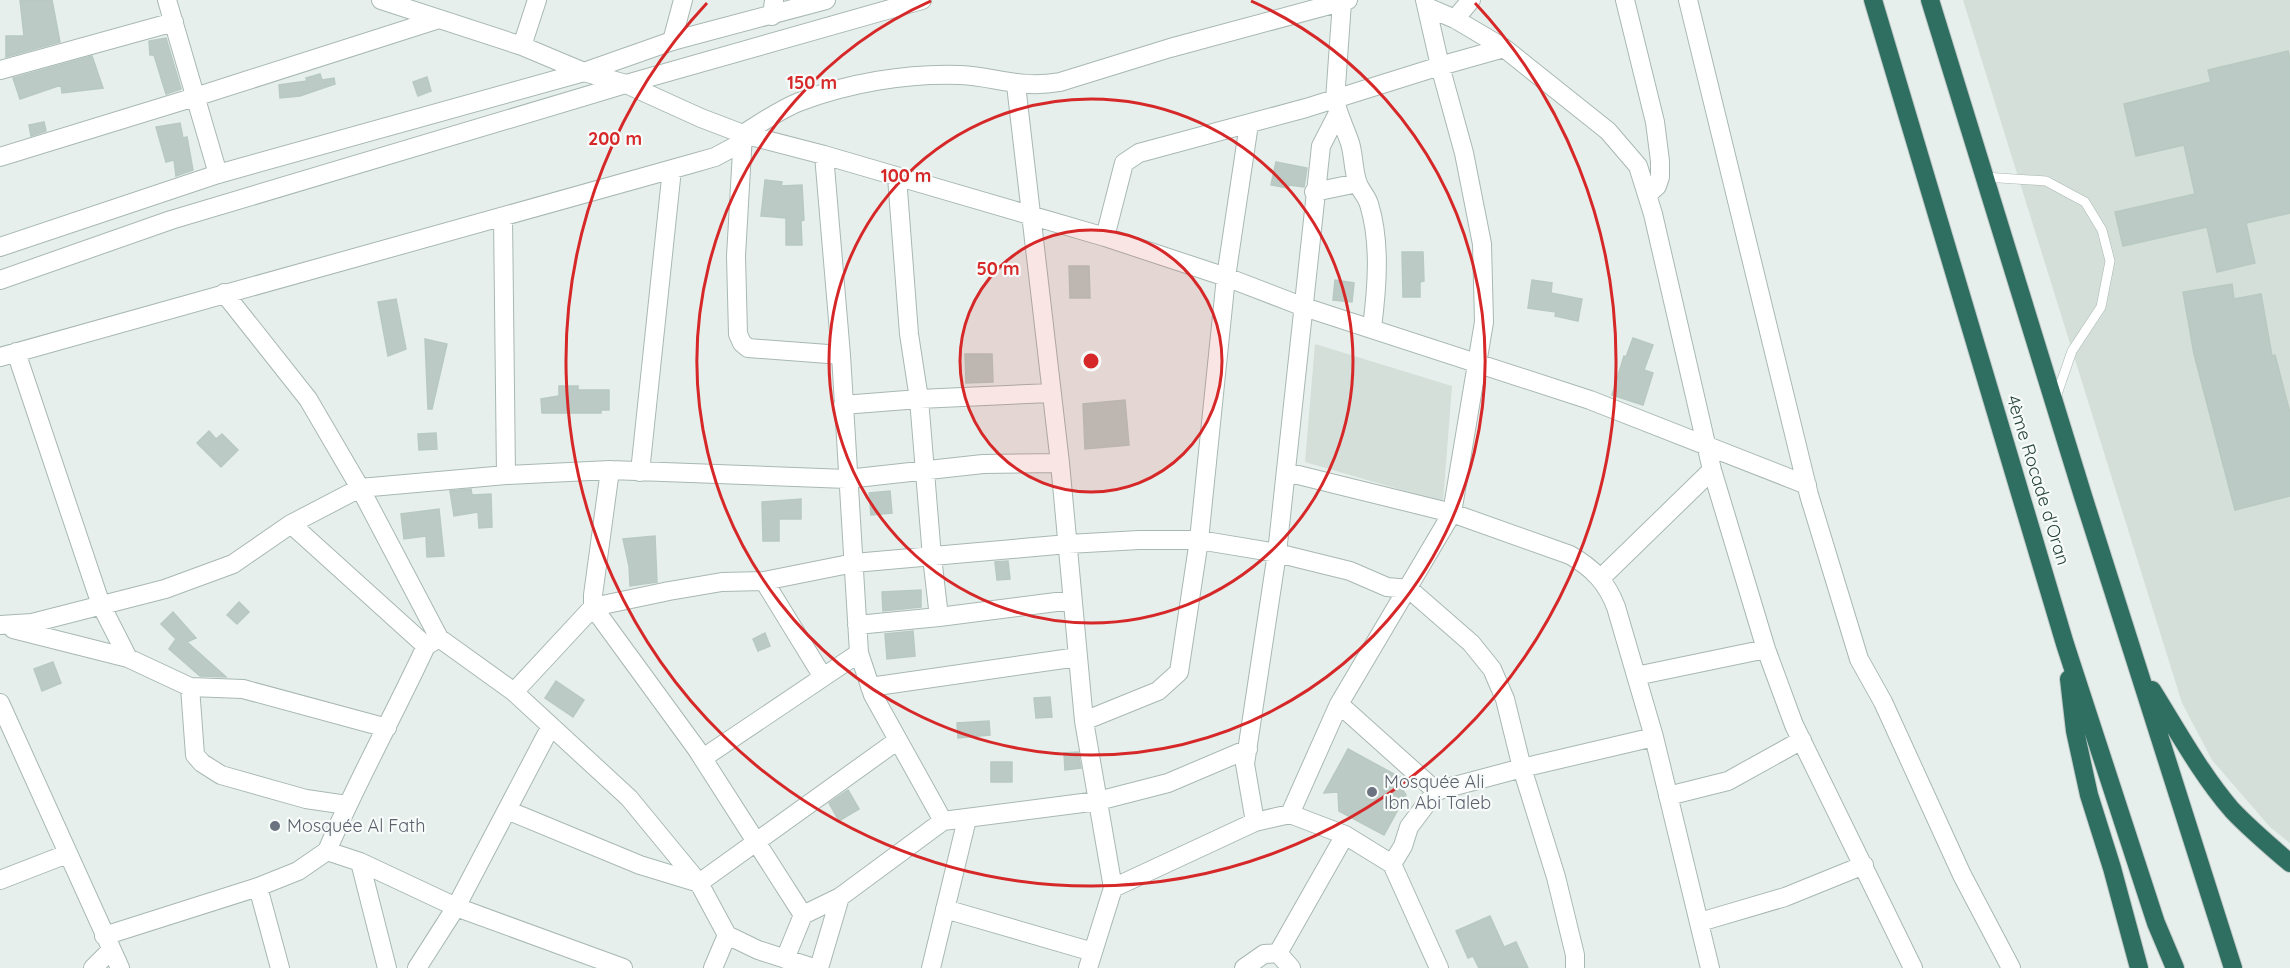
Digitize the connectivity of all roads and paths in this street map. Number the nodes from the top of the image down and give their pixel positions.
1 (167, 0) edge
2 (381, 0) edge
3 (537, 0) edge
4 (683, 0) edge
5 (826, 0) edge
6 (922, 0) edge
7 (1471, 0) edge
8 (1625, 0) edge
9 (1688, 0) edge
10 (1872, 0) edge
11 (1930, 0) edge
12 (1345, 1) edge
13 (399, 3) edge
14 (1426, 4) edge
15 (773, 8) edge
16 (1455, 19) junction
17 (436, 20) junction
18 (174, 22) junction
19 (672, 41) junction
20 (522, 46) junction
21 (1504, 48) junction
22 (1440, 66) junction
23 (0, 70) edge
24 (584, 72) junction
25 (626, 84) junction
26 (1016, 85) junction
27 (195, 98) junction
28 (1336, 106) junction
29 (1249, 124) junction
30 (743, 138) junction
31 (824, 155) junction
32 (0, 157) edge
33 (672, 169) junction
34 (218, 174) junction
35 (897, 177) junction
36 (1984, 177) junction
37 (1358, 183) junction
38 (1314, 192) junction
39 (1647, 195) junction
40 (1033, 216) junction
41 (503, 217) junction
42 (1105, 237) junction
43 (0, 247) edge
44 (1226, 277) junction
45 (0, 280) edge
46 (224, 293) junction
47 (1304, 307) junction
48 (1372, 328) junction
49 (8, 355) edge
50 (841, 355) junction
51 (1477, 364) junction
52 (1051, 393) junction
53 (919, 399) junction
54 (2054, 402) junction
55 (843, 405) junction
56 (1707, 448) junction
57 (1060, 464) junction
58 (610, 470) junction
59 (1712, 470) junction
60 (640, 471) junction
61 (925, 471) junction
62 (1286, 472) junction
63 (506, 475) junction
64 (847, 479) junction
65 (1807, 485) junction
66 (360, 488) junction
67 (1452, 513) junction
68 (291, 524) junction
69 (1199, 540) junction
70 (1068, 544) junction
71 (1277, 553) junction
72 (932, 556) junction
73 (854, 562) junction
74 (1601, 578) junction
75 (764, 581) junction
76 (1409, 589) junction
77 (1072, 600) junction
78 (101, 605) junction
79 (593, 607) junction
80 (939, 617) junction
81 (857, 624) junction
82 (0, 625) edge
83 (433, 642) junction
84 (2065, 644) junction
85 (1766, 649) junction
86 (859, 653) junction
87 (1078, 657) junction
88 (128, 658) junction
89 (2137, 666) junction
90 (1636, 676) junction
91 (823, 677) junction
92 (190, 687) junction
93 (870, 687) junction
94 (514, 692) junction
95 (0, 703) edge
96 (1339, 704) junction
97 (1084, 721) junction
98 (551, 726) junction
99 (387, 728) junction
100 (1654, 737) junction
101 (898, 740) junction
102 (1802, 740) junction
103 (1248, 749) junction
104 (703, 758) junction
105 (1522, 768) junction
106 (1436, 791) junction
107 (1668, 796) junction
108 (1098, 801) junction
109 (347, 805) junction
110 (507, 810) junction
111 (1290, 814) junction
112 (967, 819) junction
113 (943, 820) junction
114 (1255, 822) junction
115 (1345, 835) junction
116 (757, 841) junction
117 (327, 851) junction
118 (67, 854) junction
119 (360, 862) junction
120 (2290, 863) edge
121 (1392, 864) junction
122 (1864, 865) junction
123 (0, 880) edge
124 (699, 883) junction
125 (258, 887) junction
126 (1113, 888) junction
127 (840, 897) junction
128 (456, 907) junction
129 (945, 909) junction
130 (803, 915) junction
131 (1700, 922) junction
132 (2156, 923) junction
133 (727, 935) junction
134 (108, 943) junction
135 (1278, 953) junction
136 (785, 958) junction
137 (1090, 960) edge
138 (1907, 966) edge
139 (93, 968) edge
140 (120, 968) edge
141 (280, 968) edge
142 (387, 968) edge
143 (417, 968) edge
144 (623, 968) edge
145 (713, 968) edge
146 (814, 968) edge
147 (819, 968) edge
148 (931, 968) edge
149 (1244, 968) edge
150 (1291, 968) edge
151 (1440, 968) edge
152 (1575, 968) edge
153 (1710, 968) edge
154 (2011, 968) edge
155 (2139, 968) edge
156 (2164, 968) edge
157 (2175, 968) edge
158 (2233, 968) edge

1 - 18 street
2 - 13 street
3 - 20 street
4 - 19 street
5 - 15 street
6 - 25 street
7 - 16 street
8 - 39 street
9 - 65 street
10 - 84 highway, 4ème Rocade d'Oran
11 - 36 highway
12 - 26 street
12 - 28 street
13 - 17 street
14 - 16 street
14 - 22 street
15 - 19 street
16 - 21 street
17 - 20 street
17 - 27 street
18 - 23 street
18 - 27 street
19 - 24 street
20 - 24 street
21 - 22 street
21 - 39 street
22 - 28 street
22 - 51 street
24 - 25 street
24 - 34 street
25 - 30 street
25 - 45 street
26 - 30 street
26 - 40 street
27 - 32 street
27 - 34 street
28 - 29 street
28 - 37 street
28 - 38 street
29 - 42 street
29 - 44 street
30 - 31 street
30 - 33 street
30 - 50 street
31 - 35 street
31 - 50 street
33 - 41 street
33 - 60 street
34 - 43 street
35 - 40 street
35 - 53 street
36 - 54 highway
36 - 54 lane
37 - 38 street
37 - 48 street
38 - 47 street
39 - 56 street
40 - 42 street
40 - 52 street
41 - 46 street
41 - 63 street
42 - 44 street
44 - 47 street
44 - 69 street
46 - 49 street
46 - 66 street
47 - 48 street
47 - 62 street
48 - 51 street
49 - 78 street
50 - 55 street
51 - 56 street
51 - 67 street
52 - 53 street
52 - 57 street
53 - 55 street
53 - 61 street
54 - 89 highway
55 - 64 street
56 - 59 street
56 - 65 street
57 - 61 street
57 - 70 street
58 - 60 street
58 - 63 street
58 - 79 street
59 - 74 street
59 - 85 street
60 - 64 street
61 - 64 street
61 - 72 street
62 - 67 street
62 - 71 street
63 - 66 street
64 - 73 street
65 - 154 street
66 - 68 street
66 - 83 street
67 - 74 street
67 - 76 street
68 - 78 street
68 - 83 street
69 - 70 street
69 - 71 street
69 - 97 street
70 - 72 street
70 - 77 street
71 - 76 street
71 - 103 street
72 - 73 street
72 - 80 street
73 - 75 street
73 - 81 street
74 - 90 street
75 - 79 street
75 - 91 street
76 - 96 street
76 - 105 street
77 - 80 street
77 - 87 street
78 - 82 street
78 - 88 street
79 - 94 street
79 - 104 street
80 - 81 street
81 - 86 street
82 - 88 street
83 - 94 street
83 - 99 street
84 - 132 highway, 4ème Rocade d'Oran
84 - 155 highway
85 - 90 street
85 - 102 street
86 - 91 street
86 - 93 street
87 - 93 street
87 - 97 street
88 - 92 street
89 - 120 highway
89 - 158 highway
90 - 100 street
91 - 104 street
92 - 99 street
92 - 109 street
93 - 101 street
94 - 98 street
95 - 118 street
96 - 106 street
96 - 111 street
97 - 108 street
98 - 110 street
98 - 124 street
99 - 109 street
100 - 105 street
100 - 107 street
101 - 113 street
101 - 116 street
102 - 107 street
102 - 122 street
103 - 108 street
103 - 114 street
104 - 116 street
105 - 106 street
105 - 152 street
106 - 121 street
107 - 131 street
108 - 112 street
108 - 126 street
109 - 117 street
110 - 124 street
110 - 128 street
111 - 114 street
111 - 115 street
112 - 113 street
112 - 129 street
113 - 127 street
114 - 126 street
115 - 121 street
115 - 135 street
116 - 124 street
116 - 130 street
117 - 119 street
117 - 125 street
118 - 123 street
118 - 134 street
119 - 128 street
119 - 142 street
121 - 151 street
122 - 131 street
122 - 138 street
124 - 133 street
125 - 134 street
125 - 141 street
126 - 137 street
127 - 130 street
127 - 147 street
128 - 143 street
128 - 144 street
129 - 137 street
129 - 148 street
130 - 136 street
131 - 153 street
132 - 156 highway
132 - 157 highway, 4ème Rocade d'Oran
133 - 136 street
133 - 145 street
134 - 139 street
134 - 140 street
135 - 149 street
135 - 150 street
136 - 146 street

